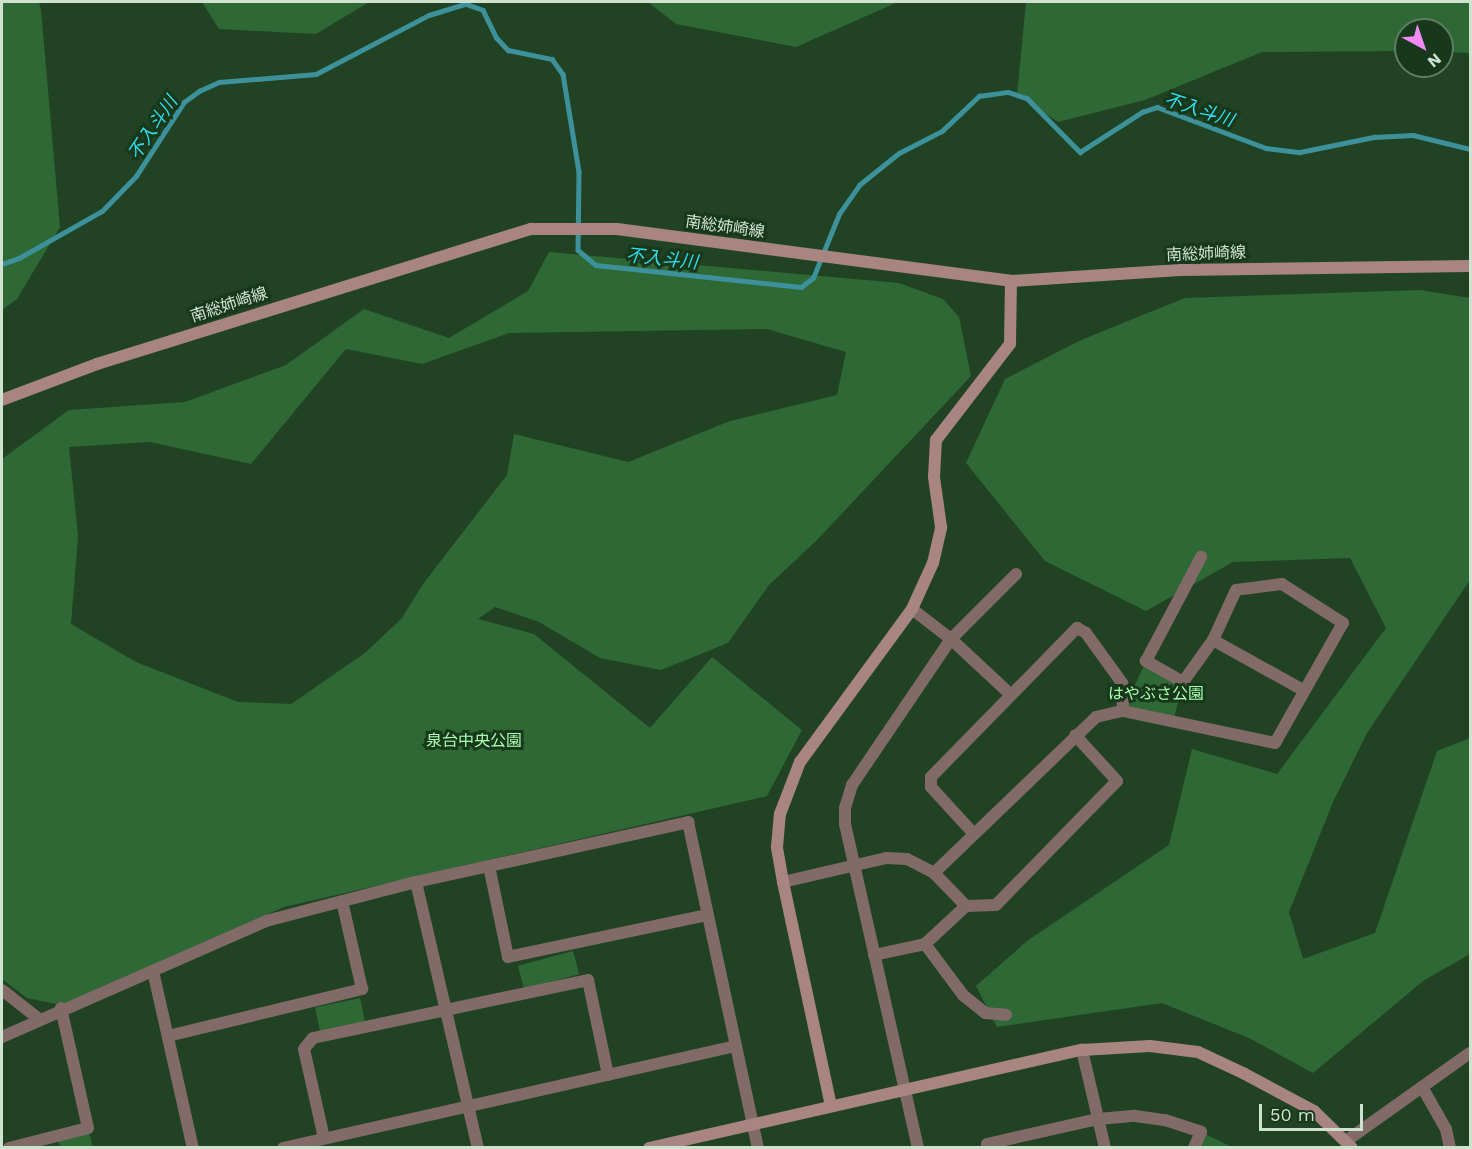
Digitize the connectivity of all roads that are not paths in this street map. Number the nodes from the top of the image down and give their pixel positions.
1 (1470, 266) edge
2 (1011, 281) junction
3 (2, 400) edge
4 (1201, 557) dead end
5 (1016, 574) dead end
6 (912, 609) junction
7 (951, 639) junction
8 (1213, 640) junction
9 (1303, 690) junction
10 (1010, 694) junction
11 (1124, 711) junction
12 (1075, 735) junction
13 (974, 834) junction
14 (857, 863) junction
15 (489, 866) junction
16 (934, 873) junction
17 (417, 882) junction
18 (783, 882) junction
19 (342, 901) junction
20 (966, 906) junction
21 (708, 915) junction
22 (925, 944) junction
23 (874, 955) junction
24 (153, 971) junction
25 (2, 990) edge
26 (61, 1008) junction
27 (446, 1009) junction
28 (1006, 1015) dead end
29 (39, 1019) junction
30 (168, 1036) junction
31 (2, 1037) edge
32 (736, 1047) junction
33 (1082, 1050) junction
34 (1470, 1053) edge
35 (608, 1075) junction
36 (1422, 1087) junction
37 (904, 1092) junction
38 (468, 1106) junction
39 (831, 1106) junction
40 (1098, 1119) junction
41 (753, 1125) junction
42 (324, 1138) junction
43 (1349, 1144) edge
44 (9, 1148) edge
45 (193, 1148) edge
46 (283, 1148) edge
47 (478, 1148) edge
48 (649, 1148) edge
49 (758, 1148) edge
50 (918, 1148) edge
51 (988, 1148) edge
52 (1105, 1148) edge
53 (1194, 1148) edge
54 (1450, 1148) edge

1 - 2 street, 南総姉崎線
2 - 3 street, 南総姉崎線
2 - 6 street
4 - 8 street
5 - 7 street
6 - 7 street
6 - 18 street
7 - 10 street
7 - 14 street
8 - 9 street
8 - 9 street
9 - 11 street
10 - 11 street
10 - 13 street
11 - 12 street
12 - 13 street
12 - 20 street
13 - 16 street
14 - 16 street
14 - 18 street
14 - 23 street
15 - 17 street
15 - 21 street
15 - 21 street
16 - 20 street
17 - 19 street
17 - 27 street
18 - 39 street
19 - 24 street
19 - 30 street
20 - 22 street
21 - 32 street
22 - 23 street
22 - 28 street
23 - 37 street
24 - 26 street
24 - 30 street
25 - 29 street
26 - 29 street
26 - 44 street
27 - 35 street
27 - 38 street
27 - 42 street
29 - 31 street
30 - 45 street
32 - 35 street
32 - 41 street
33 - 37 street
33 - 40 street
33 - 43 street
34 - 36 street
35 - 38 street
36 - 43 street
36 - 54 street
37 - 39 street
37 - 50 street
38 - 42 street
38 - 47 street
39 - 41 street
40 - 51 street
40 - 52 street
40 - 53 street
41 - 48 street
41 - 49 street
42 - 46 street

